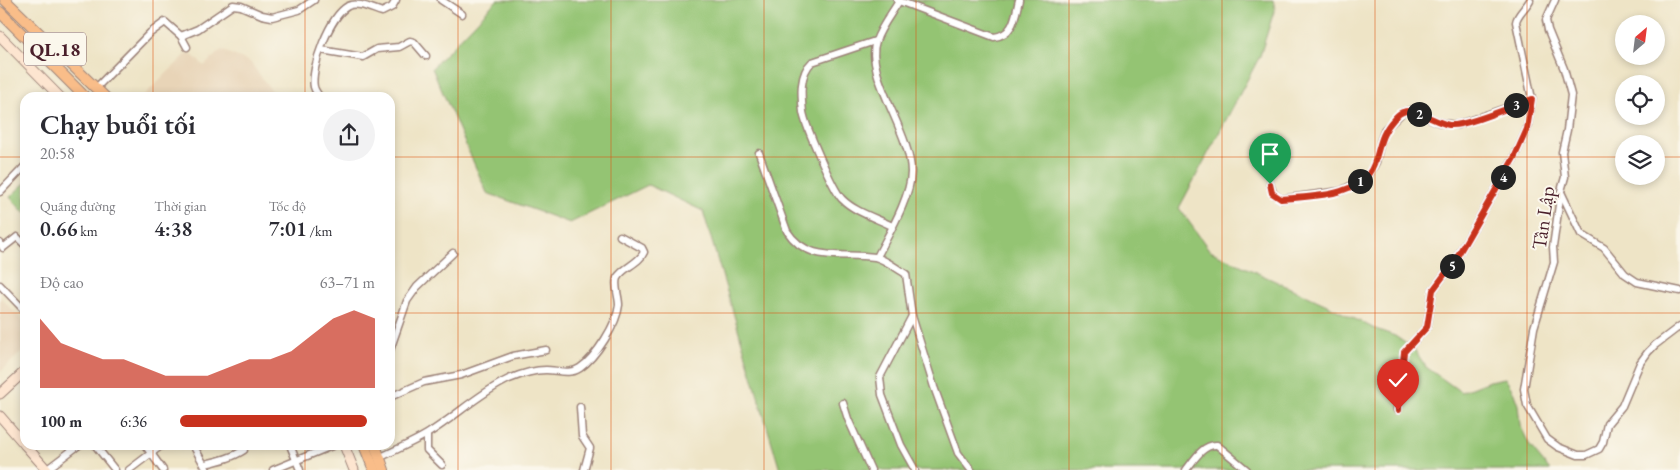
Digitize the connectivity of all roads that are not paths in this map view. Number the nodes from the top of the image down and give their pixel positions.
1 (314, 0) edge
2 (396, 0) edge
3 (441, 0) edge
4 (898, 0) edge
5 (1019, 0) edge
6 (1530, 0) edge
7 (1555, 0) edge
8 (12, 2) edge
9 (361, 3) edge
10 (0, 12) edge
11 (462, 14) dead end
12 (0, 36) edge
13 (181, 36) junction
14 (875, 41) junction
15 (187, 47) dead end
16 (321, 50) junction
17 (426, 56) dead end
18 (96, 88) junction
19 (55, 92) edge
20 (80, 92) edge
21 (100, 92) edge
22 (316, 92) edge
23 (1532, 99) junction
24 (759, 153) dead end
25 (20, 171) edge
26 (1270, 184) dead end
27 (1561, 191) junction
28 (0, 192) edge
29 (892, 226) junction
30 (620, 236) dead end
31 (20, 240) edge
32 (0, 244) edge
33 (453, 253) dead end
34 (878, 257) junction
35 (0, 285) edge
36 (1680, 292) edge
37 (20, 306) edge
38 (912, 316) junction
39 (1680, 326) edge
40 (395, 336) edge
41 (546, 350) dead end
42 (20, 376) edge
43 (0, 394) edge
44 (395, 394) edge
45 (843, 403) dead end
46 (580, 407) dead end
47 (1398, 410) dead end
48 (0, 416) edge
49 (20, 432) edge
50 (427, 434) junction
51 (29, 450) edge
52 (72, 450) edge
53 (99, 450) edge
54 (149, 450) edge
55 (155, 450) edge
56 (196, 450) edge
57 (244, 450) edge
58 (292, 450) edge
59 (322, 450) edge
60 (346, 450) edge
61 (366, 450) edge
62 (377, 450) edge
63 (151, 453) junction
64 (379, 458) junction
65 (296, 461) junction
66 (442, 464) dead end
67 (206, 467) edge
68 (46, 470) edge
69 (115, 470) edge
70 (129, 470) edge
71 (163, 470) edge
72 (273, 470) edge
73 (300, 470) edge
74 (354, 470) edge
75 (374, 470) edge
76 (384, 470) edge
77 (584, 470) edge
78 (871, 470) edge
79 (915, 470) edge
80 (971, 470) edge
81 (1186, 470) edge
82 (1247, 470) edge

1 - 13 street
2 - 9 street
3 - 11 street
4 - 5 street
4 - 14 street
6 - 23 street
7 - 27 street, Tân Lập
8 - 18 main road, QL.18
9 - 16 street
10 - 20 main road, QL.18
12 - 19 street
13 - 15 street
13 - 18 street
14 - 29 street
14 - 29 street
16 - 17 street
16 - 22 street
18 - 21 main road, QL.18
23 - 26 street
23 - 47 street
24 - 34 street
25 - 28 street
27 - 36 street
27 - 39 street, Tân Lập
29 - 34 street
30 - 50 street
31 - 32 street
33 - 40 street
34 - 38 street
35 - 37 street
38 - 79 street
38 - 80 street
41 - 44 street
42 - 43 street
45 - 78 street
46 - 77 street
48 - 49 street
50 - 64 street
50 - 66 street
51 - 68 street
52 - 68 street
53 - 69 street
54 - 63 street
55 - 63 street
56 - 67 street
57 - 67 street
58 - 65 street
59 - 65 street
60 - 74 street
61 - 75 main road
62 - 64 main road
63 - 70 street
63 - 71 street
64 - 76 main road
65 - 72 street
65 - 73 street
81 - 82 street

